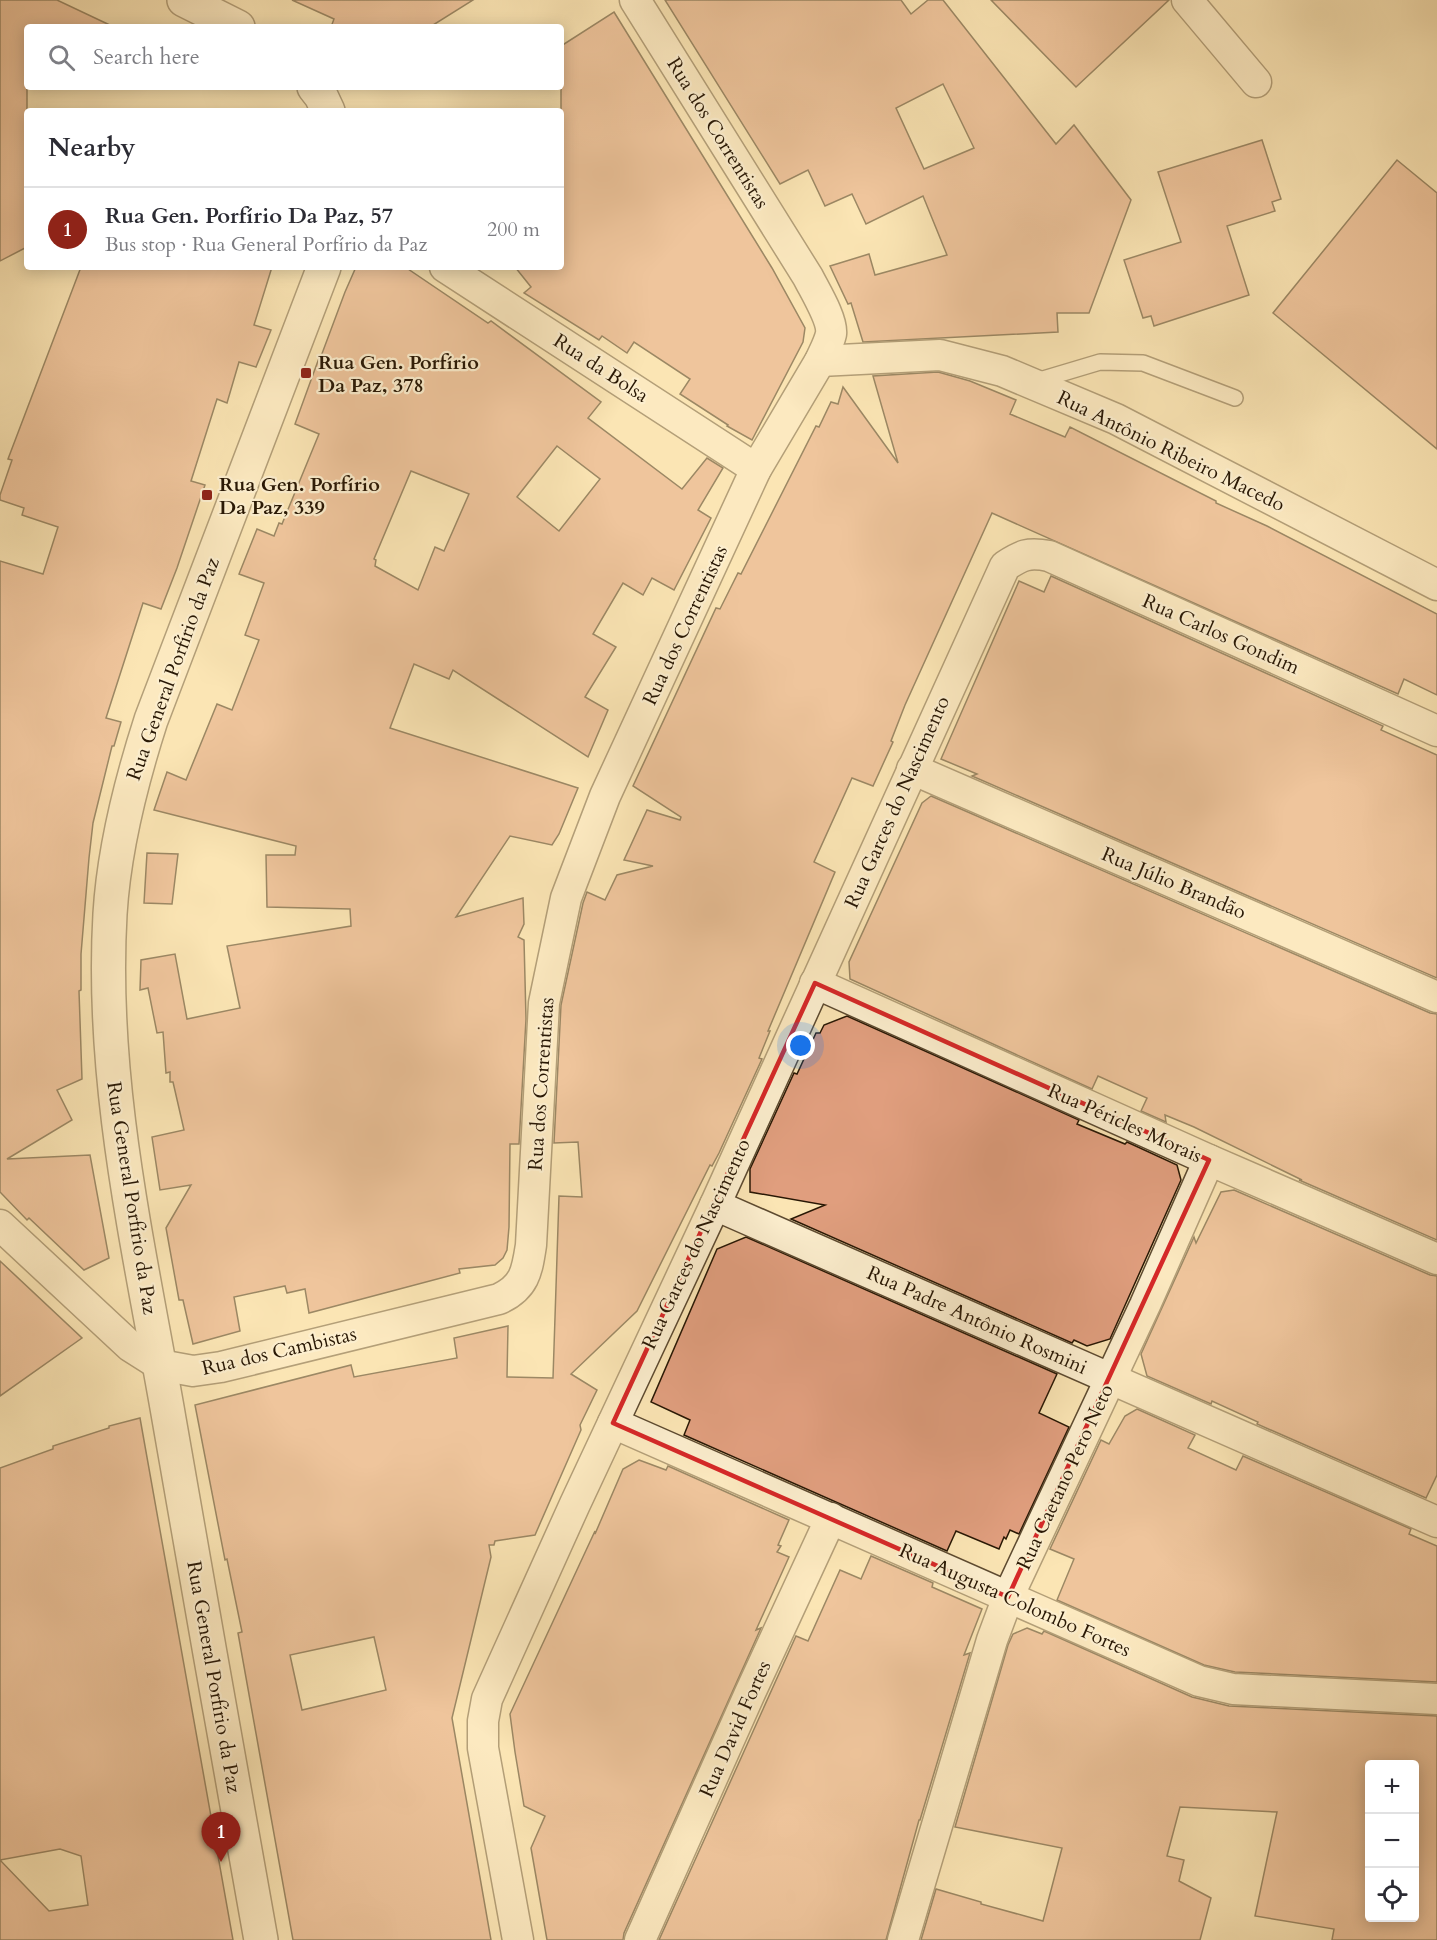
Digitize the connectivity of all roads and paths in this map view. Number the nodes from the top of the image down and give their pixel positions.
1 (184, 0) edge
2 (635, 0) edge
3 (1187, 0) edge
4 (232, 24) edge
5 (1256, 82) dead end
6 (316, 90) edge
7 (326, 108) edge
8 (323, 270) edge
9 (450, 270) edge
10 (820, 360) junction
11 (1030, 383) junction
12 (1234, 398) dead end
13 (756, 469) junction
14 (1005, 566) joint
15 (1437, 585) edge
16 (1437, 731) edge
17 (912, 769) junction
18 (815, 983) junction
19 (1437, 997) edge
20 (1209, 1160) junction
21 (715, 1204) junction
22 (0, 1225) edge
23 (1437, 1259) edge
24 (499, 1299) joint
25 (160, 1365) junction
26 (1111, 1379) junction
27 (613, 1423) junction
28 (831, 1518) junction
29 (1437, 1522) edge
30 (1008, 1597) junction
31 (1437, 1699) edge
32 (261, 1940) edge
33 (518, 1940) edge
34 (640, 1940) edge
35 (903, 1940) edge

1 - 4 street
2 - 10 street, Rua dos Correntistas
3 - 5 street
6 - 7 street
8 - 25 street, Rua General Porfírio da Paz
9 - 13 street, Rua da Bolsa
10 - 11 street, Rua Antônio Ribeiro Macedo
10 - 13 street, Rua dos Correntistas
11 - 12 lane
11 - 15 street, Rua Antônio Ribeiro Macedo
13 - 24 street, Rua dos Correntistas
14 - 16 street, Rua Carlos Gondim
14 - 17 street, Rua Garces do Nascimento
17 - 18 street, Rua Garces do Nascimento
17 - 19 street, Rua Júlio Brandão
18 - 20 street, Rua Péricles Morais
18 - 21 street, Rua Garces do Nascimento
20 - 23 street, Rua Péricles Morais
20 - 26 street, Rua Caetano Pero Neto
21 - 26 street, Rua Padre Antônio Rosmini
21 - 27 street, Rua Garces do Nascimento
22 - 25 street, Rua dos Cambistas
24 - 25 street, Rua dos Cambistas
25 - 32 street, Rua General Porfírio da Paz
26 - 29 street, Rua Padre Antônio Rosmini
26 - 30 street, Rua Caetano Pero Neto
27 - 28 street, Rua Augusta Colombo Fortes
27 - 33 street, Rua Garces do Nascimento
28 - 30 street, Rua Augusta Colombo Fortes
28 - 34 street, Rua David Fortes
30 - 31 street, Rua Augusta Colombo Fortes
30 - 35 street, Rua Caetano Pero Neto

